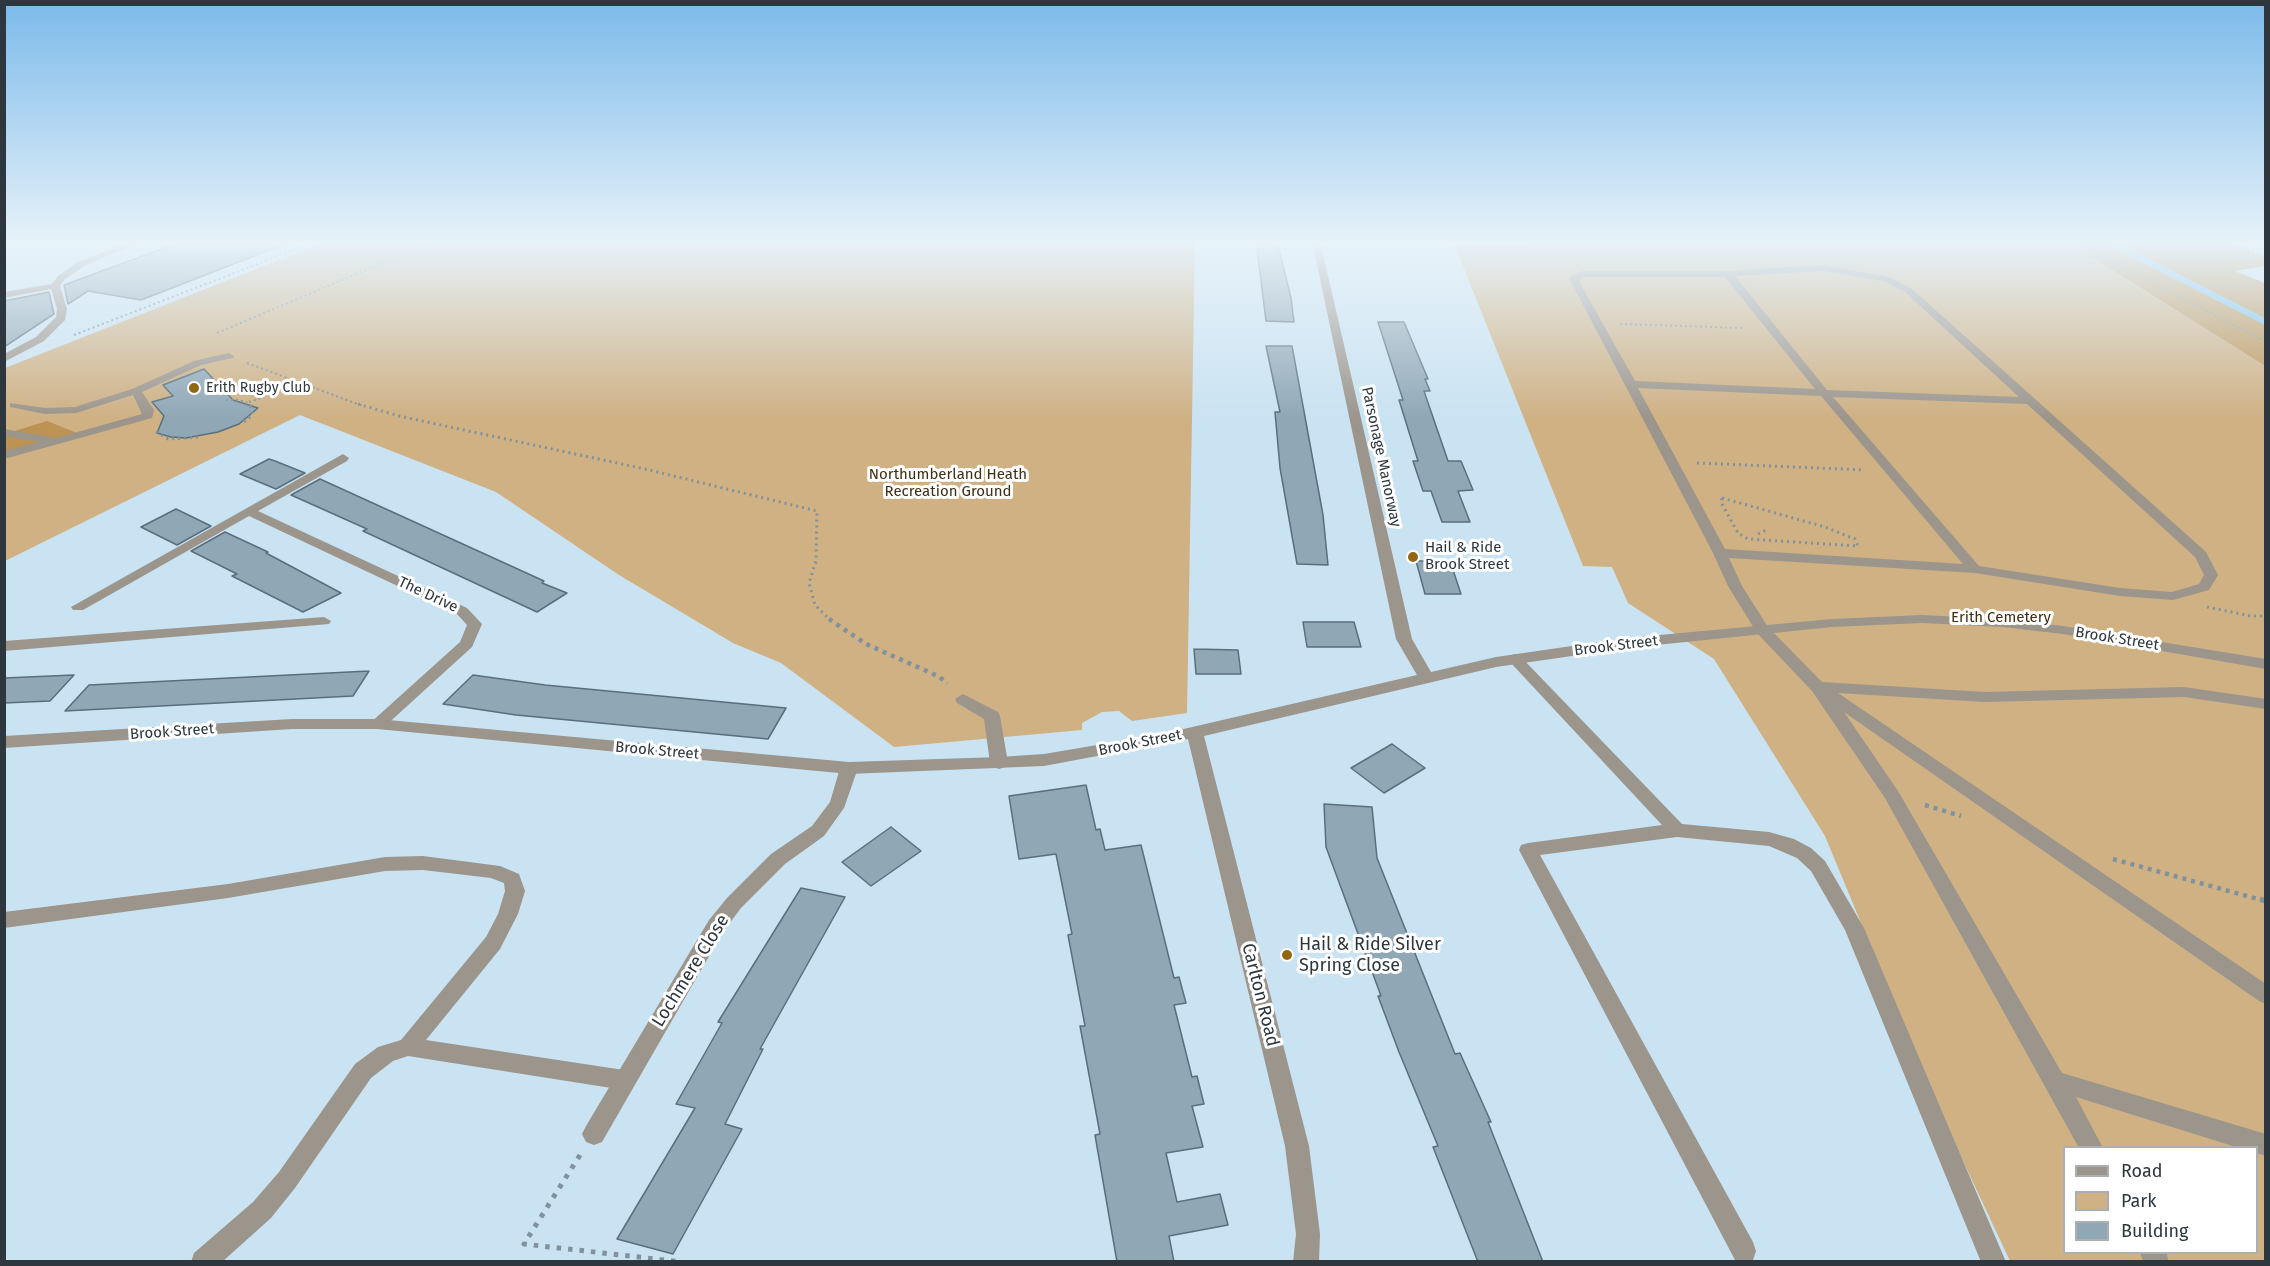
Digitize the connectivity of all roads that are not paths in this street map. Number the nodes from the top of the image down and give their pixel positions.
1 (59, 300) edge
2 (1330, 300) edge
3 (1585, 300) edge
4 (1749, 300) edge
5 (1919, 300) edge
6 (229, 356) road end
7 (4, 359) edge
8 (1631, 384) junction
9 (136, 391) junction
10 (1824, 393) junction
11 (2030, 400) junction
12 (14, 405) dead end
13 (4, 432) edge
14 (56, 442) junction
15 (4, 455) edge
16 (343, 458) dead end
17 (248, 511) junction
18 (1720, 553) junction
19 (1975, 569) junction
20 (78, 607) dead end
21 (324, 621) dead end
22 (1762, 630) junction
23 (4, 646) edge
24 (1515, 659) junction
25 (2265, 664) edge
26 (1426, 677) junction
27 (1818, 687) junction
28 (963, 699) road end
29 (2265, 704) edge
30 (377, 724) junction
31 (1195, 732) junction
32 (4, 742) edge
33 (999, 763) junction
34 (849, 768) junction
35 (1677, 830) junction
36 (4, 920) edge
37 (2265, 995) edge
38 (408, 1047) junction
39 (624, 1080) junction
40 (2055, 1081) junction
41 (594, 1134) road end
42 (2265, 1145) edge
43 (2091, 1146) edge
44 (1744, 1251) dead end
45 (203, 1262) edge
46 (1306, 1262) edge
47 (1994, 1262) edge

1 - 7 street
2 - 26 street, Parsonage Manorway
3 - 8 street
4 - 10 street
5 - 11 street
6 - 9 street
8 - 10 street
8 - 18 street
9 - 12 street
9 - 14 street
10 - 11 street
10 - 19 street
11 - 19 street
13 - 14 street
14 - 15 street
16 - 17 street
17 - 20 street
17 - 30 street, The Drive
18 - 19 street
18 - 22 street
21 - 23 street
22 - 24 street, Brook Street
22 - 25 street, Brook Street
22 - 27 street
24 - 26 street, Brook Street
24 - 35 street
26 - 31 street, Brook Street
27 - 29 street
27 - 37 street
27 - 40 street
28 - 33 street
30 - 32 street, Brook Street
30 - 34 street, Brook Street
31 - 33 street, Brook Street
31 - 46 street, Carlton Road
33 - 34 street, Brook Street
34 - 39 street, Lochmere Close
35 - 44 street
35 - 47 street
36 - 38 street
38 - 39 street
38 - 45 street
39 - 41 street, Lochmere Close
40 - 42 street
40 - 43 street

